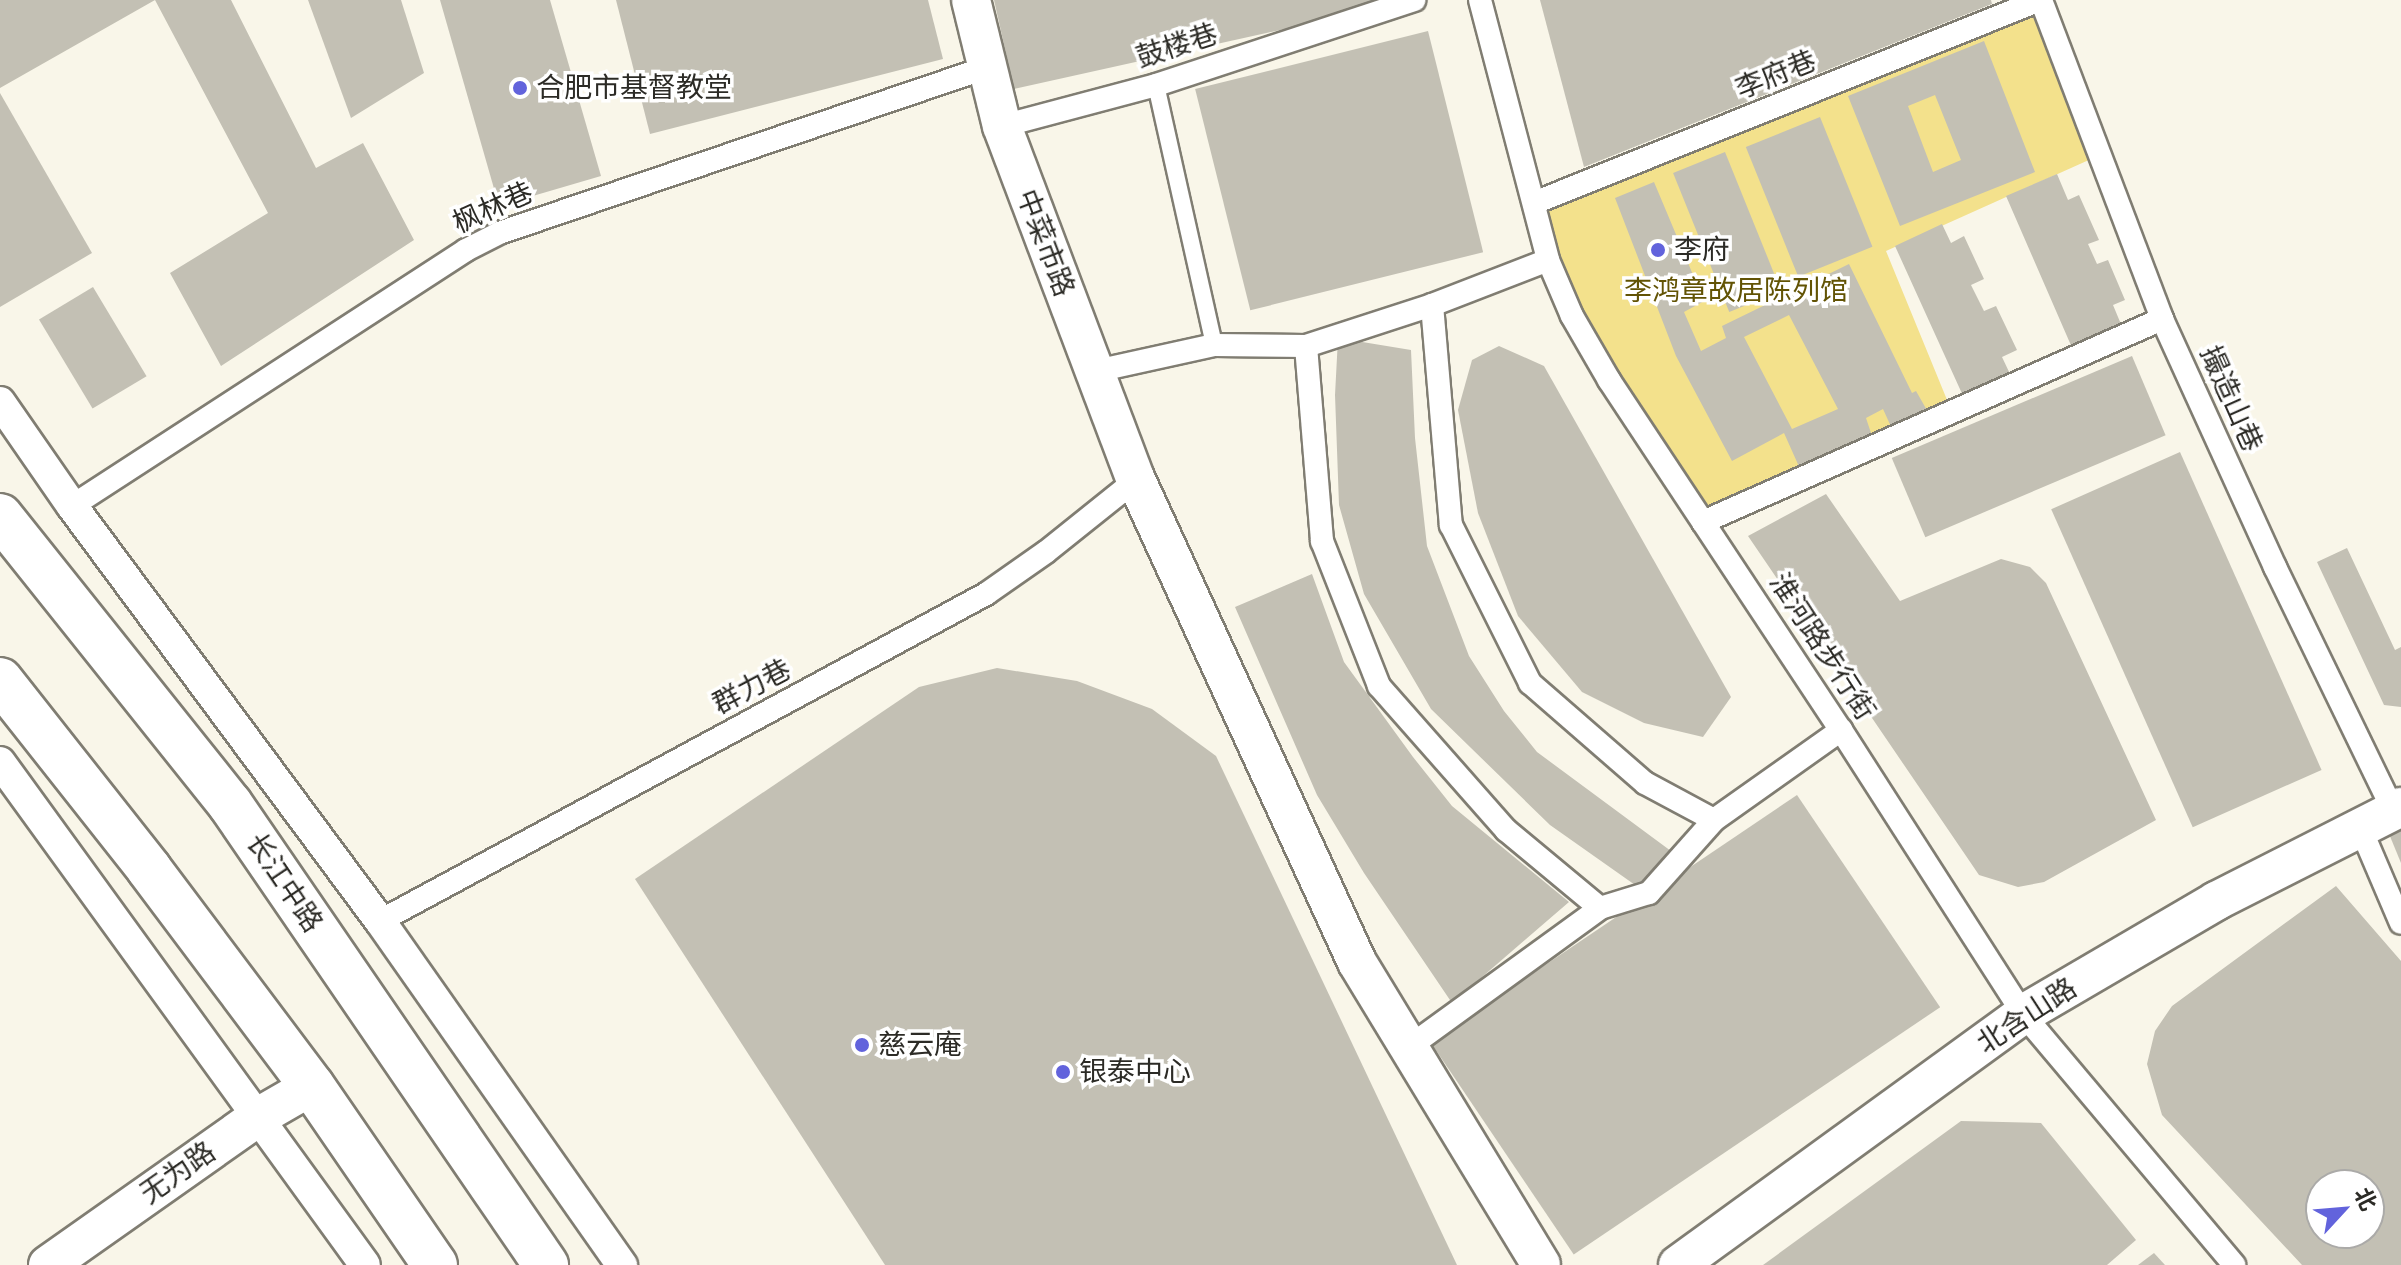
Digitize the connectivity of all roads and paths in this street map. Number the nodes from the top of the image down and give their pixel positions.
1 (971, 0) edge
2 (1414, 0) edge
3 (1480, 0) edge
4 (2040, 0) edge
5 (988, 67) junction
6 (1156, 85) junction
7 (1002, 126) junction
8 (1534, 203) junction
9 (1548, 260) junction
10 (1432, 305) junction
11 (2162, 319) junction
12 (1214, 345) junction
13 (1306, 346) junction
14 (1096, 371) junction
15 (0, 402) edge
16 (1136, 480) junction
17 (72, 506) junction
18 (0, 516) edge
19 (1703, 522) junction
20 (0, 680) edge
21 (1841, 730) junction
22 (0, 762) edge
23 (2384, 815) edge
24 (1714, 820) junction
25 (1600, 908) junction
26 (380, 921) junction
27 (2401, 923) edge
28 (2023, 1014) junction
29 (1409, 1047) junction
30 (312, 1086) junction
31 (258, 1117) junction
32 (48, 1265) edge
33 (365, 1265) edge
34 (435, 1265) edge
35 (546, 1265) edge
36 (622, 1265) edge
37 (1541, 1265) edge
38 (1678, 1265) edge
39 (2234, 1265) edge

1 - 5 street, 中菜市路
2 - 6 street, 鼓楼巷
3 - 8 street, 淮河路步行街
4 - 8 street, 李府巷
4 - 11 street, 撮造山巷
5 - 7 street, 中菜市路
5 - 17 street, 枫林巷
6 - 7 street, 鼓楼巷
6 - 12 lane
7 - 14 street, 中菜市路
8 - 9 street, 淮河路步行街
9 - 10 street
9 - 19 street, 淮河路步行街
10 - 13 street
10 - 24 street
11 - 19 street
11 - 23 street, 撮造山巷
12 - 13 street
12 - 14 street
13 - 25 street
14 - 16 street, 中菜市路
15 - 17 street
16 - 26 street, 群力巷
16 - 29 street, 中菜市路
17 - 26 street
18 - 35 highway, 长江中路
19 - 21 street, 淮河路步行街
20 - 30 highway
21 - 24 street
21 - 28 street, 淮河路步行街
22 - 31 street
23 - 27 street, 撮造山巷
23 - 28 street, 北含山路
24 - 25 street
25 - 29 street
26 - 36 street
28 - 38 street, 北含山路
28 - 39 street, 淮河路步行街
29 - 37 street, 中菜市路
30 - 31 street, 无为路
30 - 34 highway
31 - 32 street, 无为路
31 - 33 street

